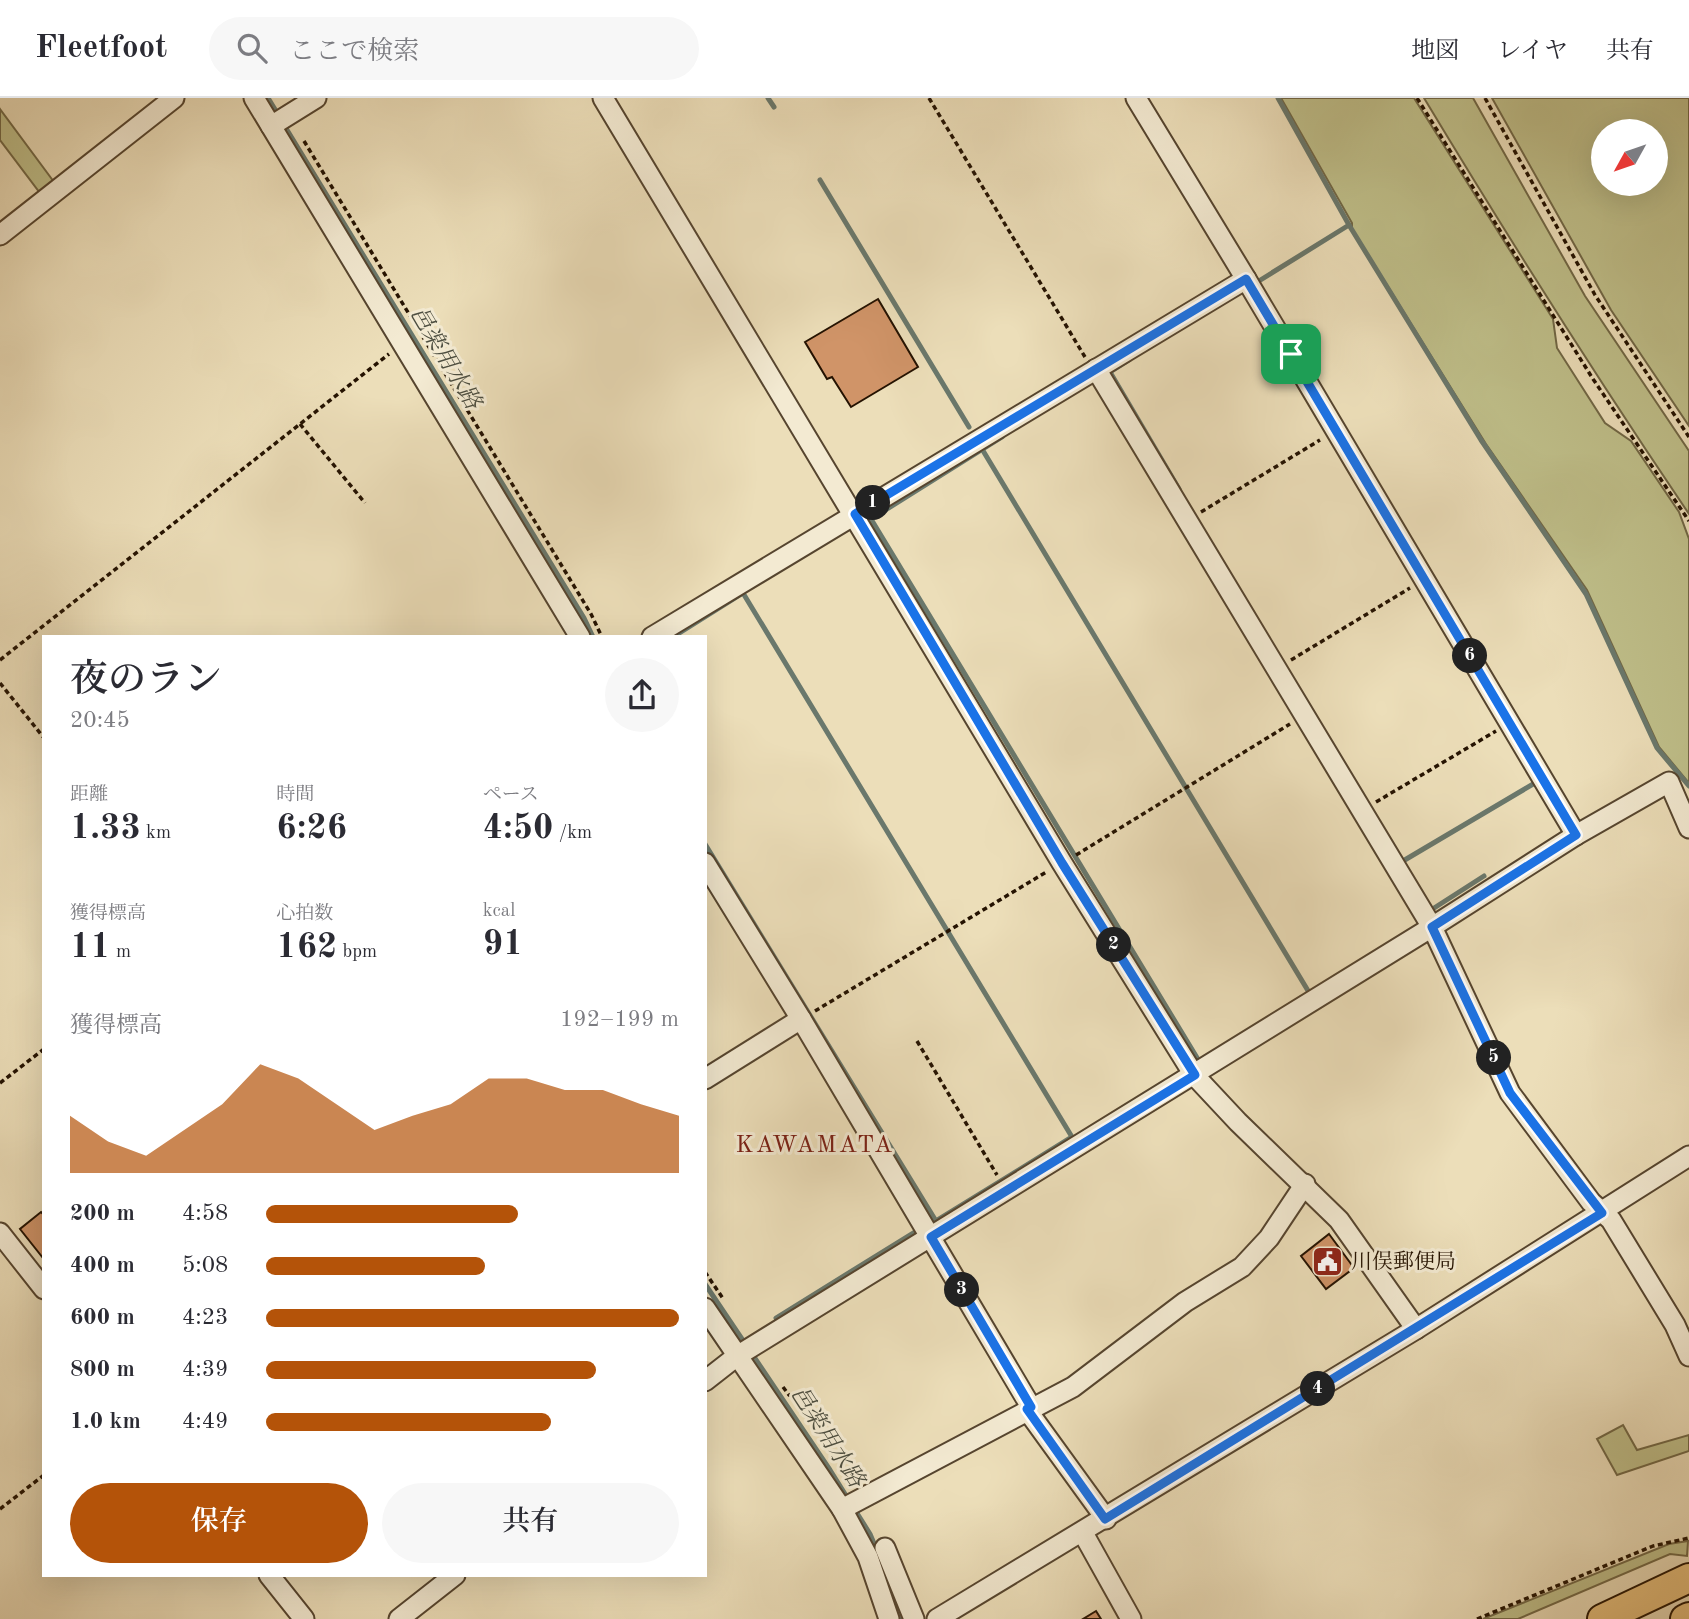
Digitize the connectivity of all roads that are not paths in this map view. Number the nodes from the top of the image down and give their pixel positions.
1 (174, 98) edge
2 (254, 98) edge
3 (316, 98) edge
4 (603, 98) edge
5 (1136, 98) edge
6 (271, 126) junction
7 (0, 235) edge
8 (1246, 279) junction
9 (1094, 370) junction
10 (855, 514) junction
11 (579, 635) edge
12 (655, 635) edge
13 (1689, 828) edge
14 (1576, 835) junction
15 (707, 866) edge
16 (1432, 927) junction
17 (801, 1019) junction
18 (1195, 1075) junction
19 (707, 1078) edge
20 (1689, 1156) edge
21 (1305, 1184) junction
22 (1602, 1213) junction
23 (0, 1233) edge
24 (931, 1237) junction
25 (42, 1286) edge
26 (707, 1311) edge
27 (1416, 1329) junction
28 (737, 1356) junction
29 (1689, 1356) edge
30 (707, 1379) edge
31 (1029, 1408) junction
32 (842, 1509) junction
33 (1105, 1519) junction
34 (1083, 1533) junction
35 (885, 1548) dead end
36 (271, 1577) edge
37 (452, 1577) edge
38 (1689, 1578) edge
39 (304, 1619) edge
40 (399, 1619) edge
41 (889, 1619) edge
42 (914, 1619) edge
43 (937, 1619) edge
44 (1131, 1619) edge
45 (1602, 1619) edge

1 - 7 street
2 - 6 street
3 - 6 street
4 - 10 street
5 - 8 street
6 - 11 street
8 - 9 street
8 - 14 street
9 - 10 street
9 - 16 street
10 - 12 street
10 - 18 street
13 - 14 street
14 - 16 street
15 - 17 street
16 - 18 street
16 - 22 street
17 - 19 street
17 - 24 street
18 - 21 street
18 - 24 street
20 - 22 street
21 - 27 street
21 - 31 street
22 - 27 street
22 - 29 street
23 - 25 street
24 - 28 street
24 - 31 street
26 - 28 street
27 - 33 street
28 - 30 street
28 - 32 street
31 - 32 street
31 - 33 street
32 - 41 street
33 - 34 street
34 - 43 street
34 - 44 street
35 - 42 street
36 - 39 street
37 - 40 street
38 - 45 highway

